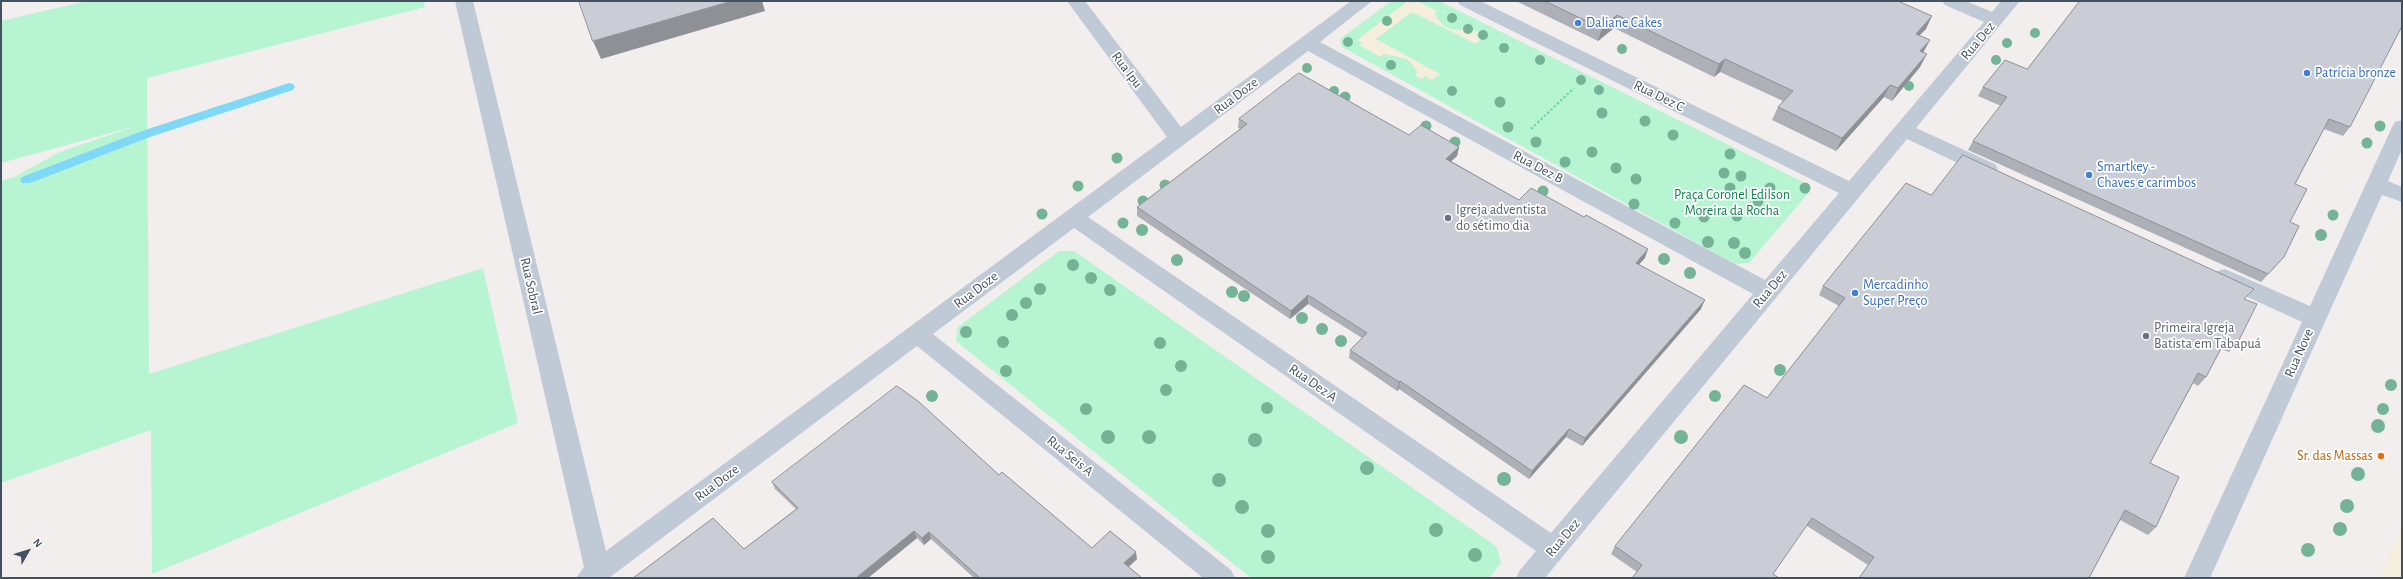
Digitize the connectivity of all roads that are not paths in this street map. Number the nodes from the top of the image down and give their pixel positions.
1 (464, 1) edge
2 (1076, 1) edge
3 (1363, 1) edge
4 (1466, 1) edge
5 (1951, 1) edge
6 (2011, 1) edge
7 (1995, 20) junction
8 (1307, 42) junction
9 (2402, 127) edge
10 (1904, 130) junction
11 (1179, 138) junction
12 (2005, 176) edge
13 (2376, 184) junction
14 (1853, 191) junction
15 (2402, 195) edge
16 (1073, 217) junction
17 (2206, 269) edge
18 (1768, 292) junction
19 (2314, 318) junction
20 (917, 334) junction
21 (1553, 549) junction
22 (593, 575) edge
23 (1222, 578) edge
24 (1529, 578) edge
25 (2197, 578) edge

1 - 22 street, Rua Sobral
2 - 11 street, Rua Ipu
3 - 8 street, Rua Doze
4 - 14 street, Rua Dez C
5 - 7 street
6 - 7 street, Rua Dez
7 - 10 street, Rua Dez
8 - 11 street, Rua Doze
8 - 18 street, Rua Dez B
9 - 13 street, Rua Nove
10 - 12 street
10 - 14 street, Rua Dez
11 - 16 street, Rua Doze
13 - 15 street
13 - 19 street, Rua Nove
14 - 18 street, Rua Dez
16 - 20 street, Rua Doze
16 - 21 street, Rua Dez A
17 - 19 street
18 - 21 street, Rua Dez
19 - 25 street, Rua Nove
20 - 22 street, Rua Doze
20 - 23 street, Rua Seis A
21 - 24 street, Rua Dez

